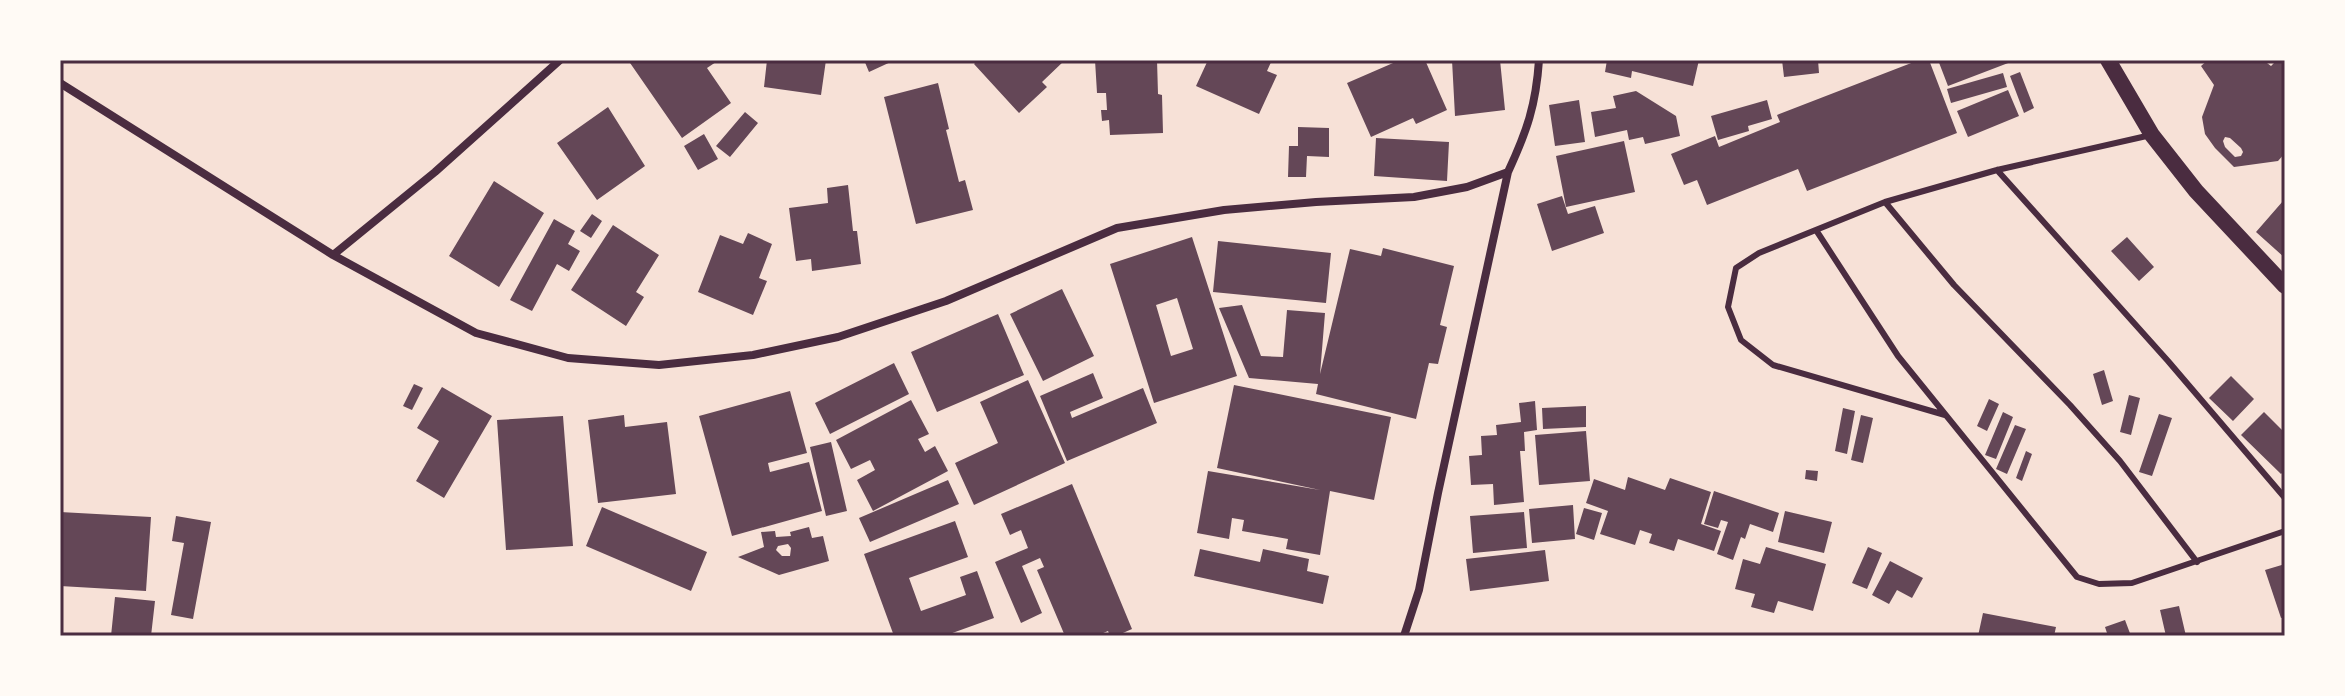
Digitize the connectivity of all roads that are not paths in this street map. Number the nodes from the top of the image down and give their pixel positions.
1 (560, 60) edge
2 (1539, 60) edge
3 (2108, 60) edge
4 (60, 83) edge
5 (2152, 135) junction
6 (1997, 170) junction
7 (1508, 172) junction
8 (1885, 202) junction
9 (1816, 230) junction
10 (333, 255) junction
11 (2285, 286) edge
12 (1945, 415) junction
13 (2285, 498) edge
14 (2285, 531) edge
15 (2197, 562) junction
16 (1404, 636) edge

1 - 10 street
2 - 7 street
3 - 5 main road
4 - 10 street
5 - 6 lane
5 - 11 main road
6 - 8 lane
6 - 13 lane
7 - 10 street
7 - 16 street
8 - 9 lane
8 - 15 lane
9 - 12 lane
9 - 12 lane
12 - 15 lane
14 - 15 lane

